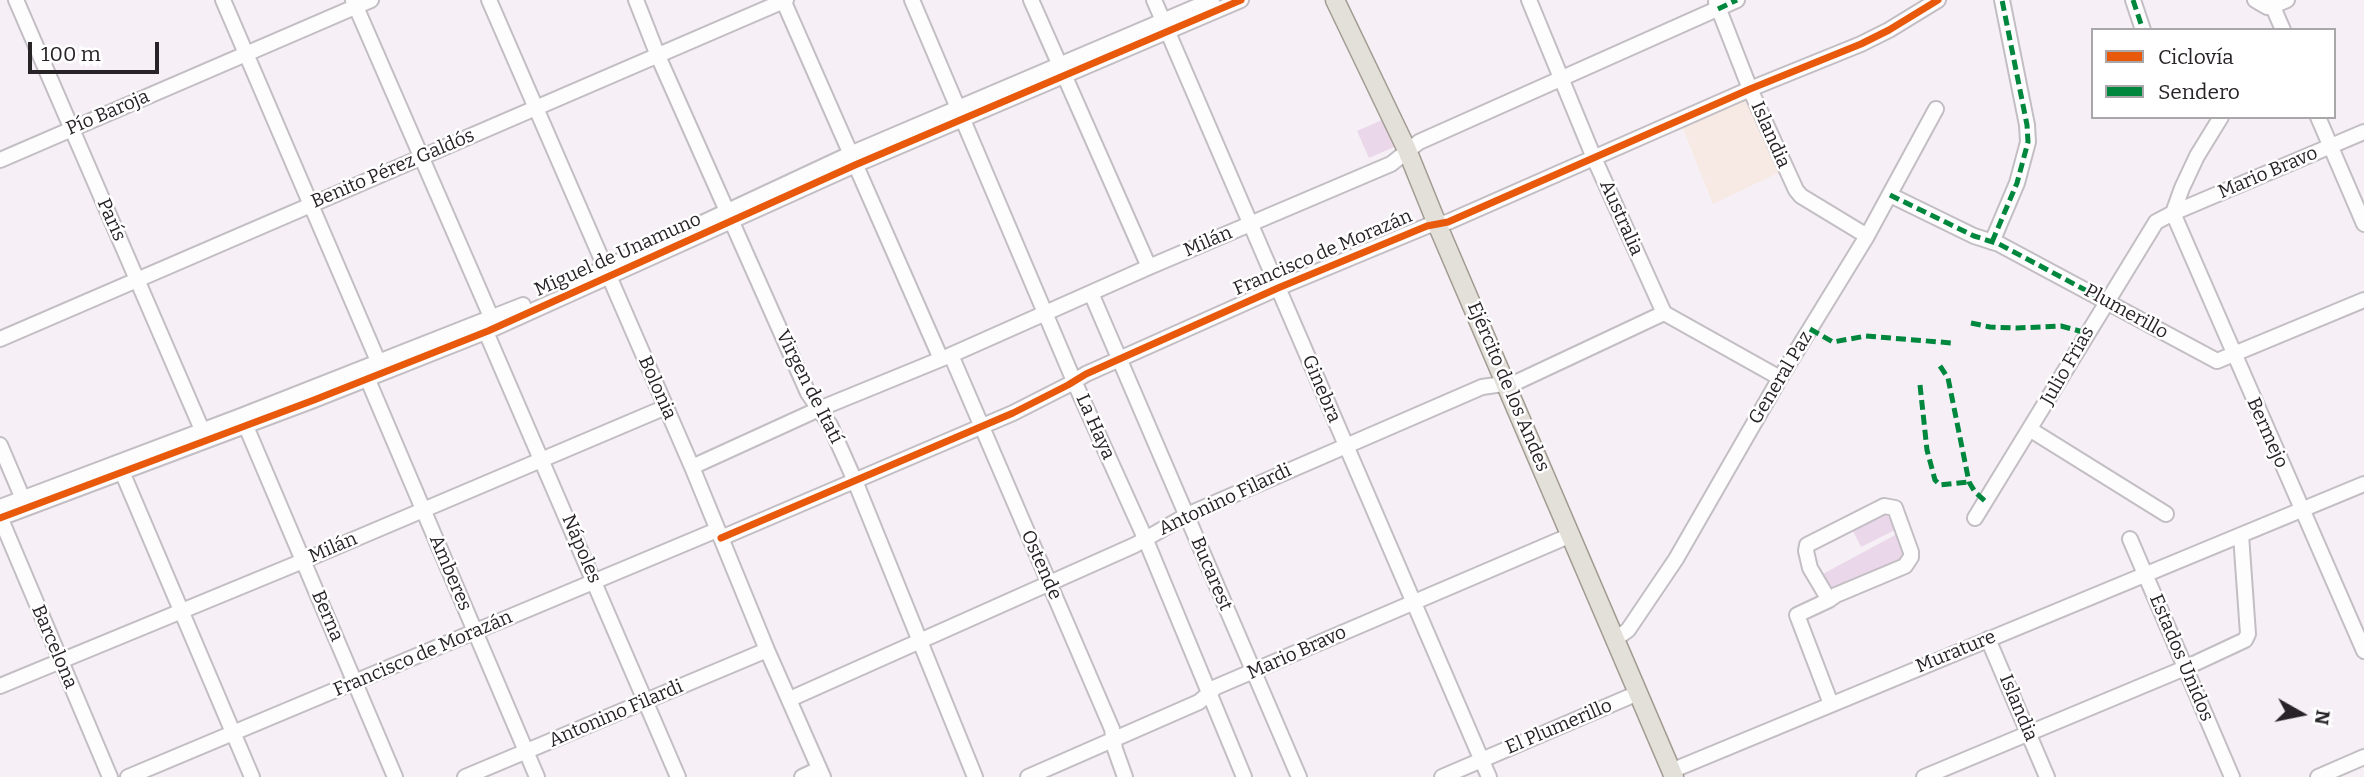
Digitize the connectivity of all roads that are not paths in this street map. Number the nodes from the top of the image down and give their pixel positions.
1 (16, 0) edge
2 (223, 0) edge
3 (371, 0) edge
4 (489, 0) edge
5 (636, 0) edge
6 (784, 0) edge
7 (912, 0) edge
8 (1031, 0) edge
9 (1154, 0) edge
10 (1212, 0) edge
11 (1241, 0) edge
12 (1335, 0) edge
13 (1529, 0) edge
14 (1737, 0) edge
15 (1938, 0) edge
16 (2002, 0) edge
17 (2133, 0) edge
18 (2255, 0) edge
19 (2277, 2) edge
20 (355, 3) edge
21 (1716, 4) edge
22 (1166, 27) junction
23 (2280, 27) edge
24 (2142, 28) edge
25 (246, 54) junction
26 (658, 56) junction
27 (1063, 71) junction
28 (1561, 79) junction
29 (1750, 89) junction
30 (534, 108) junction
31 (1936, 109) dead end
32 (961, 114) junction
33 (2220, 119) edge
34 (2319, 119) edge
35 (71, 129) junction
36 (2364, 132) edge
37 (2330, 147) junction
38 (1407, 150) junction
39 (421, 158) junction
40 (1594, 158) junction
41 (0, 160) edge
42 (853, 160) junction
43 (1890, 195) junction
44 (311, 204) junction
45 (2168, 215) junction
46 (730, 216) junction
47 (1251, 223) junction
48 (1437, 224) junction
49 (2364, 225) edge
50 (1867, 236) junction
51 (1992, 242) junction
52 (1149, 267) junction
53 (606, 272) junction
54 (137, 279) junction
55 (1278, 288) junction
56 (1091, 293) junction
57 (2364, 300) edge
58 (2106, 301) junction
59 (1664, 313) junction
60 (1047, 314) junction
61 (489, 325) junction
62 (0, 339) edge
63 (2234, 356) junction
64 (946, 357) junction
65 (1119, 359) junction
66 (380, 368) junction
67 (365, 374) junction
68 (1780, 378) junction
69 (1074, 381) junction
70 (1507, 384) junction
71 (666, 407) junction
72 (819, 409) junction
73 (244, 421) junction
74 (980, 427) junction
75 (2031, 430) junction
76 (204, 436) junction
77 (0, 444) edge
78 (1345, 446) junction
79 (543, 458) junction
80 (692, 467) junction
81 (120, 468) junction
82 (855, 481) junction
83 (2364, 484) edge
84 (25, 503) junction
85 (0, 507) edge
86 (423, 510) junction
87 (2301, 510) junction
88 (2166, 514) dead end
89 (1187, 515) junction
90 (0, 518) edge
91 (1975, 518) dead end
92 (719, 534) junction
93 (1571, 535) junction
94 (2241, 535) junction
95 (1145, 538) junction
96 (2130, 539) dead end
97 (303, 561) junction
98 (2145, 573) junction
99 (594, 580) junction
100 (1049, 583) junction
101 (1829, 600) junction
102 (1413, 602) junction
103 (181, 611) junction
104 (475, 633) junction
105 (920, 639) junction
106 (1988, 639) junction
107 (1614, 640) junction
108 (767, 650) junction
109 (2364, 651) edge
110 (60, 662) junction
111 (2185, 668) junction
112 (1253, 672) junction
113 (355, 683) junction
114 (0, 685) edge
115 (1638, 693) junction
116 (1209, 695) junction
117 (790, 699) junction
118 (646, 701) junction
119 (1830, 704) junction
120 (234, 734) junction
121 (2029, 734) junction
122 (1114, 740) junction
123 (527, 752) junction
124 (2364, 757) edge
125 (1482, 760) junction
126 (821, 773) edge
127 (1672, 774) edge
128 (110, 777) edge
129 (128, 777) edge
130 (252, 777) edge
131 (395, 777) edge
132 (465, 777) edge
133 (537, 777) edge
134 (678, 777) edge
135 (802, 777) edge
136 (975, 777) edge
137 (1028, 777) edge
138 (1125, 777) edge
139 (1244, 777) edge
140 (1299, 777) edge
141 (1442, 777) edge
142 (1489, 777) edge
143 (1924, 777) edge
144 (2047, 777) edge
145 (2232, 777) edge
146 (2318, 777) edge

1 - 35 street, París
2 - 25 street
3 - 20 street, Pío Baroja
4 - 30 street, Bolonia
5 - 26 street, Virgen de Itatí
6 - 26 street, Benito Pérez Galdós
6 - 42 street, Ostende
7 - 32 street, La Haya
8 - 27 street
9 - 22 street, Ginebra
10 - 22 street, Miguel de Unamuno
11 - 22 street, Miguel de Unamuno
12 - 38 main road, Ejército de los Andes
13 - 28 street, Australia
14 - 21 street, Milán
15 - 29 street, Francisco de Morazán
16 - 51 street
17 - 24 street
18 - 19 street
19 - 23 street
20 - 25 street, Pío Baroja
20 - 39 street, Nápoles
21 - 28 street, Milán
21 - 29 street, Islandia
22 - 27 street, Miguel de Unamuno
22 - 47 street, Ginebra
25 - 35 street, Pío Baroja
25 - 44 street
26 - 30 street, Benito Pérez Galdós
26 - 46 street, Virgen de Itatí
27 - 32 street, Miguel de Unamuno
27 - 52 street
28 - 38 street, Milán
28 - 40 street, Australia
29 - 40 street, Francisco de Morazán
29 - 50 street, Islandia
30 - 39 street, Benito Pérez Galdós
30 - 53 street, Bolonia
31 - 43 street, General Paz
32 - 42 street, Miguel de Unamuno
32 - 60 street, La Haya
33 - 45 street
34 - 37 street
35 - 41 street, Pío Baroja
35 - 54 street, París
36 - 37 street, Mario Bravo
37 - 45 street, Mario Bravo
37 - 49 street
38 - 47 street, Milán
38 - 48 main road, Ejército de los Andes
39 - 44 street, Benito Pérez Galdós
39 - 61 street, Nápoles
40 - 48 street, Francisco de Morazán
40 - 59 street, Australia
42 - 46 street, Miguel de Unamuno
42 - 64 street, Ostende
43 - 50 street, General Paz
43 - 51 street, Plumerillo
44 - 54 street, Benito Pérez Galdós
44 - 66 street
45 - 58 street, Julio Frias
45 - 63 street, Bermejo
46 - 53 street, Miguel de Unamuno
46 - 72 street, Virgen de Itatí
47 - 52 street, Milán
47 - 55 street, Ginebra
48 - 55 street, Francisco de Morazán
48 - 70 main road, Ejército de los Andes
50 - 68 street, General Paz
51 - 58 street, Plumerillo
52 - 56 street, Milán
53 - 61 street, Miguel de Unamuno
53 - 71 street, Bolonia
54 - 62 street, Benito Pérez Galdós
54 - 76 street, París
55 - 65 street, Francisco de Morazán
55 - 78 street, Ginebra
56 - 60 street, Milán
56 - 65 street, Bucarest
57 - 63 street, Plumerillo
58 - 63 street, Plumerillo
58 - 75 street, Julio Frias
59 - 68 street
59 - 70 street, Antonino Filardi
60 - 64 street, Milán
60 - 69 street, La Haya
61 - 66 street, Miguel de Unamuno
61 - 79 street, Nápoles
63 - 87 street, Bermejo
64 - 72 street, Milán
64 - 74 street, Ostende
65 - 69 street, Francisco de Morazán
65 - 89 street, Bucarest
66 - 67 street, Miguel de Unamuno
67 - 73 street, Miguel de Unamuno
67 - 86 street, Amberes
68 - 107 street, General Paz
69 - 74 street, Francisco de Morazán
69 - 95 street, La Haya
70 - 78 street, Antonino Filardi
70 - 93 main road, Ejército de los Andes
71 - 79 street, Milán
71 - 80 street, Bolonia
72 - 80 street, Milán
72 - 82 street, Virgen de Itatí
73 - 76 street, Miguel de Unamuno
73 - 97 street, Berna
74 - 82 street, Francisco de Morazán
74 - 100 street, Ostende
75 - 88 street
75 - 91 street, Julio Frias
76 - 81 street, Miguel de Unamuno
77 - 84 street
78 - 89 street, Antonino Filardi
78 - 102 street, Ginebra
79 - 86 street, Milán
79 - 99 street, Nápoles
80 - 92 street, Bolonia
81 - 84 street, Miguel de Unamuno
81 - 103 street
82 - 92 street, Francisco de Morazán
82 - 105 street, Virgen de Itatí
83 - 87 street, Murature
84 - 85 street, Miguel de Unamuno
84 - 90 street, Miguel de Unamuno
86 - 97 street, Milán
86 - 104 street, Amberes
87 - 94 street, Murature
87 - 109 street, Bermejo
89 - 95 street, Antonino Filardi
89 - 112 street, Bucarest
90 - 110 street, Barcelona
92 - 99 street, Francisco de Morazán
92 - 108 street, Bolonia
93 - 102 street, Mario Bravo
93 - 107 main road, Ejército de los Andes
94 - 98 street, Murature
94 - 111 street
95 - 100 street, Antonino Filardi
95 - 116 street, La Haya
96 - 98 street, Estados Unidos
97 - 103 street, Milán
97 - 113 street, Berna
98 - 106 street, Murature
98 - 111 street, Estados Unidos
99 - 104 street, Francisco de Morazán
99 - 118 street, Nápoles
100 - 105 street, Antonino Filardi
100 - 122 street, Ostende
101 - 101 street
101 - 119 street
102 - 112 street, Mario Bravo
102 - 125 street, Ginebra
103 - 110 street, Milán
103 - 120 street
104 - 113 street, Francisco de Morazán
104 - 123 street, Amberes
105 - 117 street, Antonino Filardi
105 - 136 street, Virgen de Itatí
106 - 119 street, Murature
106 - 121 street, Islandia
107 - 115 main road, Ejército de los Andes
108 - 117 street, Bolonia
108 - 118 street, Antonino Filardi
110 - 114 street, Milán
110 - 128 street, Barcelona
111 - 121 street
111 - 145 street, Estados Unidos
112 - 116 street, Mario Bravo
112 - 140 street, Bucarest
113 - 120 street, Francisco de Morazán
113 - 131 street, Berna
115 - 125 street, El Plumerillo
115 - 127 main road, Ejército de los Andes
116 - 122 street, Mario Bravo
116 - 139 street, La Haya
117 - 126 street, Bolonia
118 - 123 street, Antonino Filardi
118 - 134 street, Nápoles
119 - 127 street, Murature
120 - 129 street, Francisco de Morazán
120 - 130 street
121 - 143 street
121 - 144 street, Islandia
122 - 137 street, Mario Bravo
122 - 138 street, Ostende
123 - 132 street, Antonino Filardi
123 - 133 street, Amberes
124 - 146 street
125 - 141 street, El Plumerillo
125 - 142 street, Ginebra
126 - 135 street

